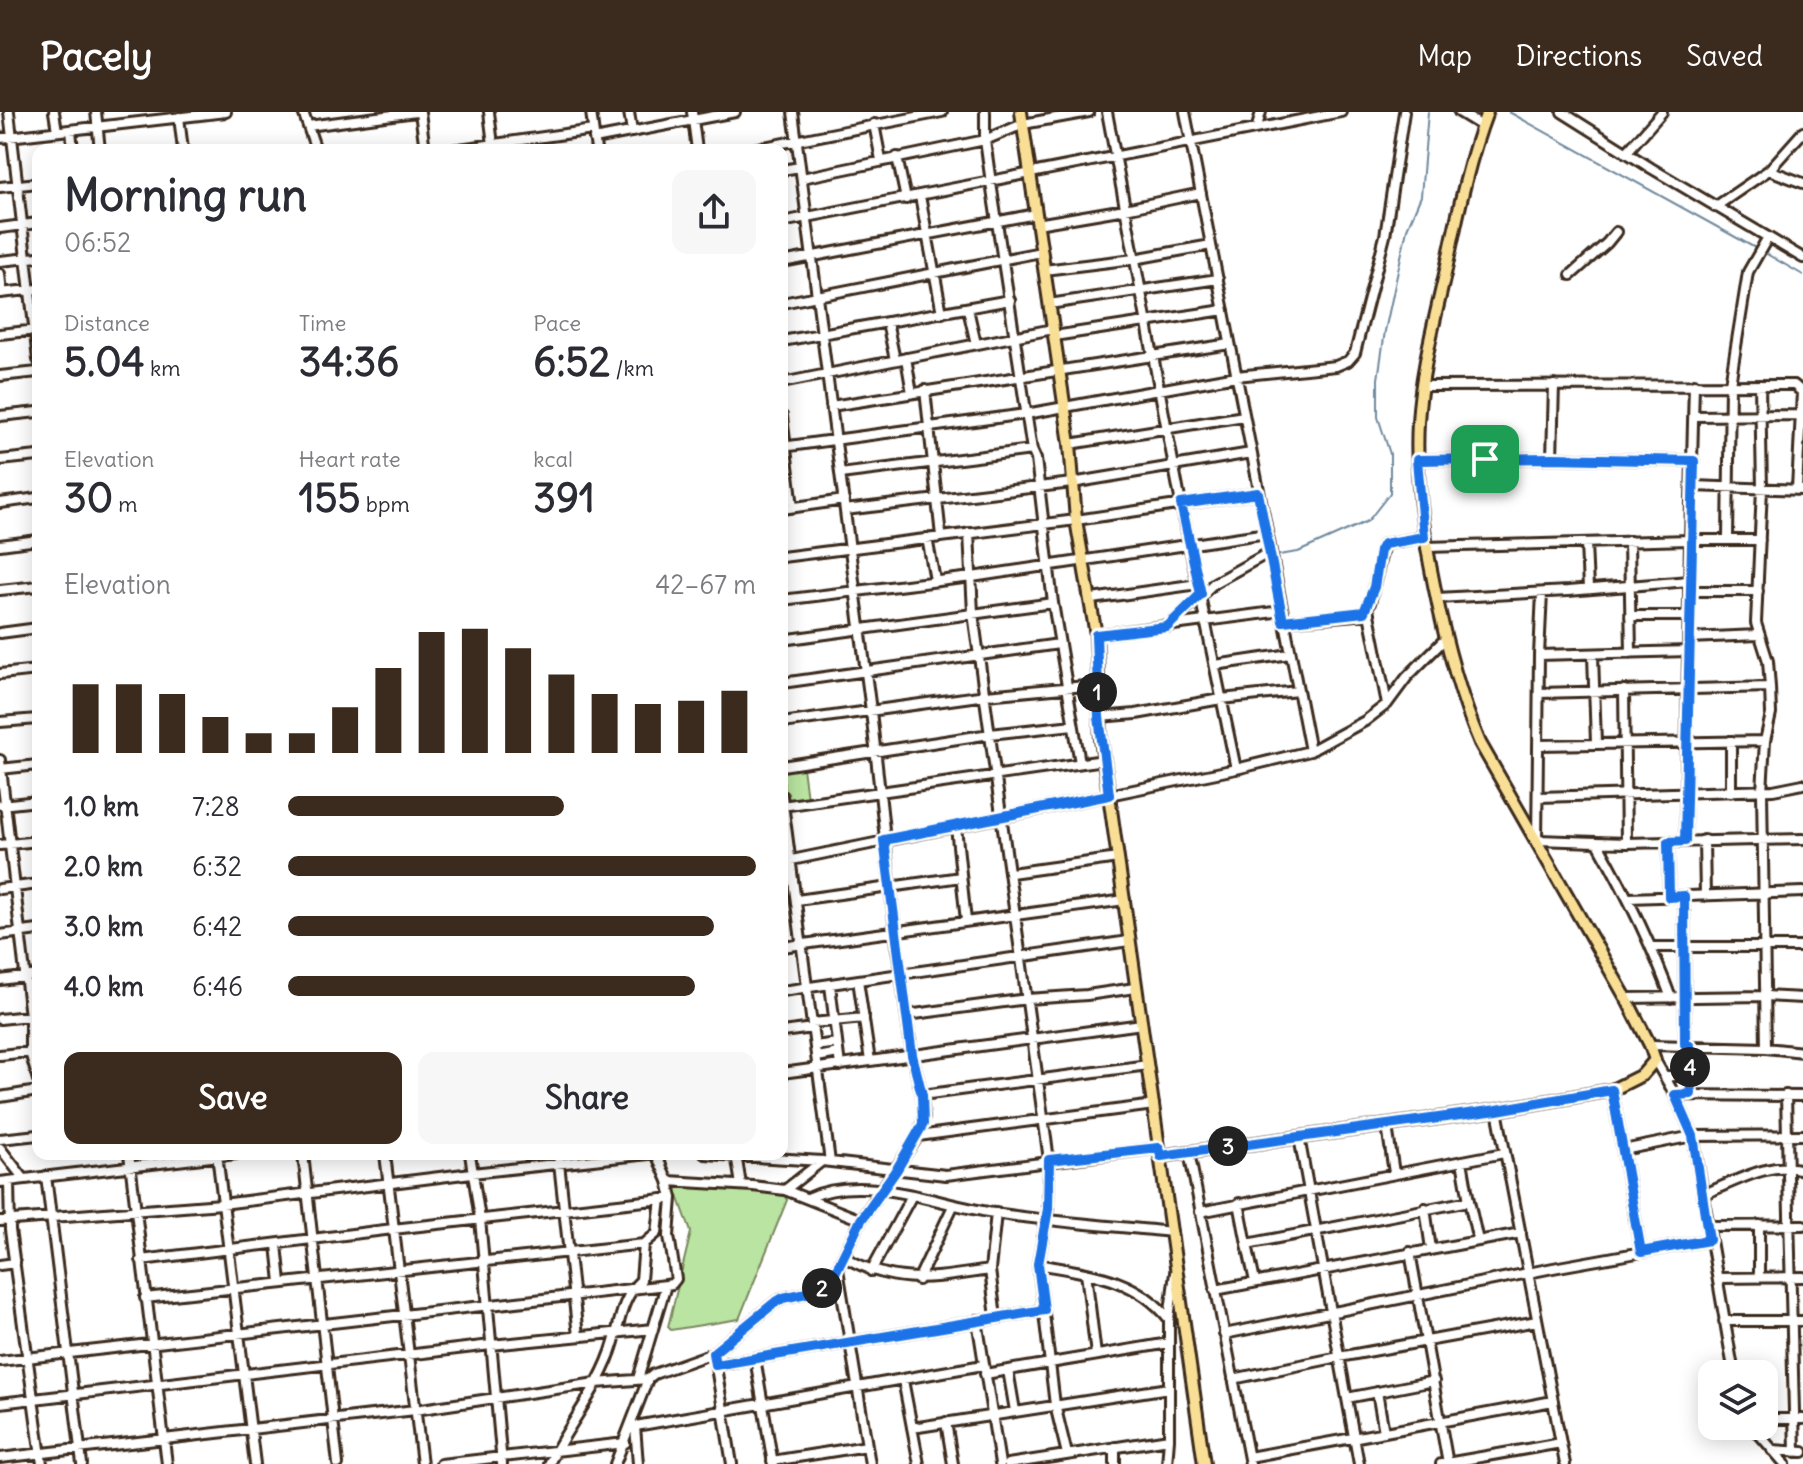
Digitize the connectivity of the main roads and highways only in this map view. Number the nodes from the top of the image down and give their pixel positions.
1 (1021, 112) edge
2 (1487, 112) edge
3 (1160, 1152) junction
4 (1204, 1464) edge

1 - 3 main road
2 - 3 main road
3 - 4 main road

